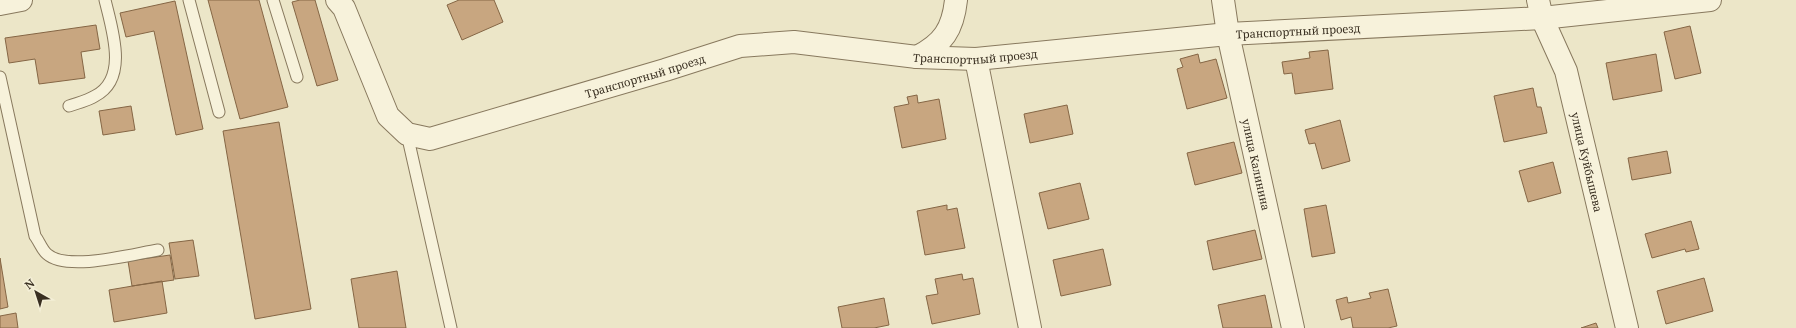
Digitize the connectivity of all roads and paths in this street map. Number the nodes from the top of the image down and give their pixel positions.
1 (20, 0) edge
2 (106, 0) edge
3 (189, 0) edge
4 (273, 0) edge
5 (337, 0) edge
6 (956, 0) edge
7 (1224, 0) edge
8 (1710, 0) edge
9 (0, 4) edge
10 (1540, 9) edge
11 (1228, 34) junction
12 (917, 57) junction
13 (976, 59) junction
14 (0, 77) edge
15 (297, 77) dead end
16 (2, 97) edge
17 (69, 106) dead end
18 (219, 112) dead end
19 (407, 134) junction
20 (158, 250) dead end
21 (450, 328) edge
22 (1030, 328) edge
23 (1293, 328) edge
24 (1627, 328) edge

1 - 9 street
2 - 17 lane
3 - 18 lane
4 - 15 lane
5 - 19 street
6 - 12 street
7 - 11 street, улица Калинина
8 - 10 street, Транспортный проезд
10 - 11 street, Транспортный проезд
10 - 24 street, улица Куйбышева
11 - 13 street, Транспортный проезд
11 - 23 street, улица Калинина
12 - 13 street, Транспортный проезд
12 - 19 street, Транспортный проезд
13 - 22 street
14 - 16 lane
16 - 20 lane
19 - 21 lane

